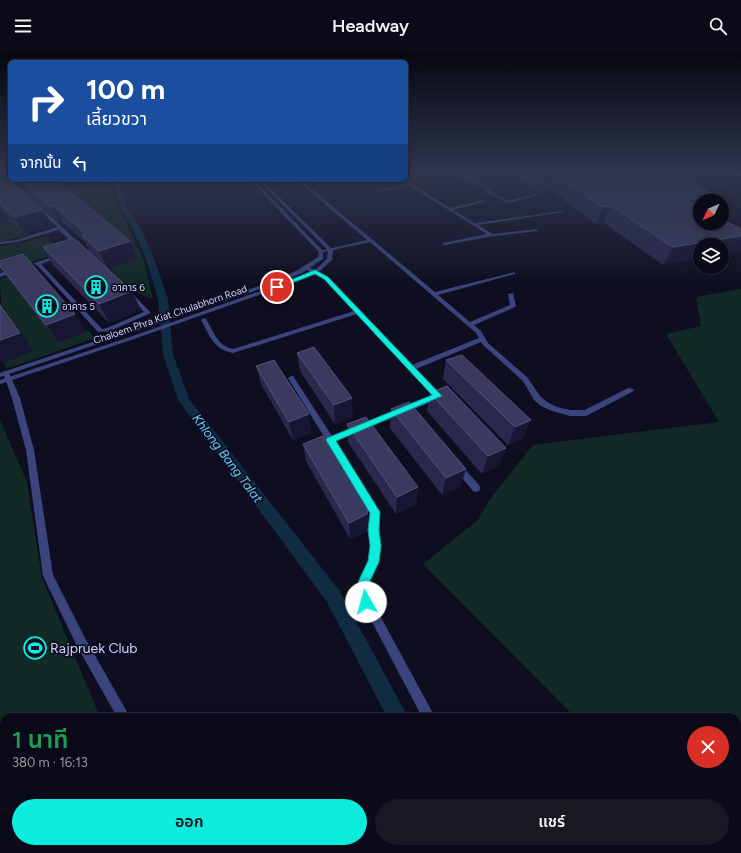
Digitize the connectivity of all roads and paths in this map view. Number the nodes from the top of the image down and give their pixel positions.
1 (43, 212) edge
2 (283, 212) edge
3 (293, 212) edge
4 (337, 212) edge
5 (456, 212) edge
6 (559, 212) edge
7 (475, 224) junction
8 (60, 228) junction
9 (536, 230) dead end
10 (489, 236) junction
11 (370, 241) junction
12 (0, 243) edge
13 (444, 244) dead end
14 (331, 250) junction
15 (77, 251) edge
16 (321, 252) junction
17 (65, 254) edge
18 (38, 263) junction
19 (26, 267) edge
20 (307, 268) junction
21 (20, 269) edge
22 (315, 272) junction
23 (513, 273) dead end
24 (0, 275) edge
25 (126, 291) edge
26 (435, 294) junction
27 (511, 294) dead end
28 (204, 309) junction
29 (358, 312) junction
30 (204, 320) dead end
31 (470, 324) junction
32 (483, 339) junction
33 (411, 368) junction
34 (4, 377) edge
35 (291, 378) dead end
36 (630, 390) dead end
37 (330, 440) junction
38 (450, 457) edge
39 (476, 488) dead end
40 (122, 713) edge
41 (427, 713) edge

1 - 8 street
2 - 16 street
3 - 14 street
4 - 11 street
5 - 7 street
6 - 7 street
7 - 10 street
8 - 12 street
8 - 15 street
9 - 10 street
10 - 13 street
11 - 14 street
11 - 26 street
14 - 16 street
14 - 22 street, Chaloem Phra Kiat Chulabhorn Road
16 - 20 street, Chaloem Phra Kiat Chulabhorn Road
17 - 18 street
18 - 19 street
18 - 25 street
20 - 22 street
20 - 28 street, Chaloem Phra Kiat Chulabhorn Road
21 - 24 street
22 - 28 street, Chaloem Phra Kiat Chulabhorn Road
22 - 29 street
23 - 26 street
26 - 31 street
27 - 31 street
28 - 34 street, Chaloem Phra Kiat Chulabhorn Road
29 - 30 street
29 - 33 street
31 - 32 street
32 - 33 street
32 - 36 street
33 - 37 street
34 - 40 street
35 - 37 street
37 - 41 street
38 - 39 street

